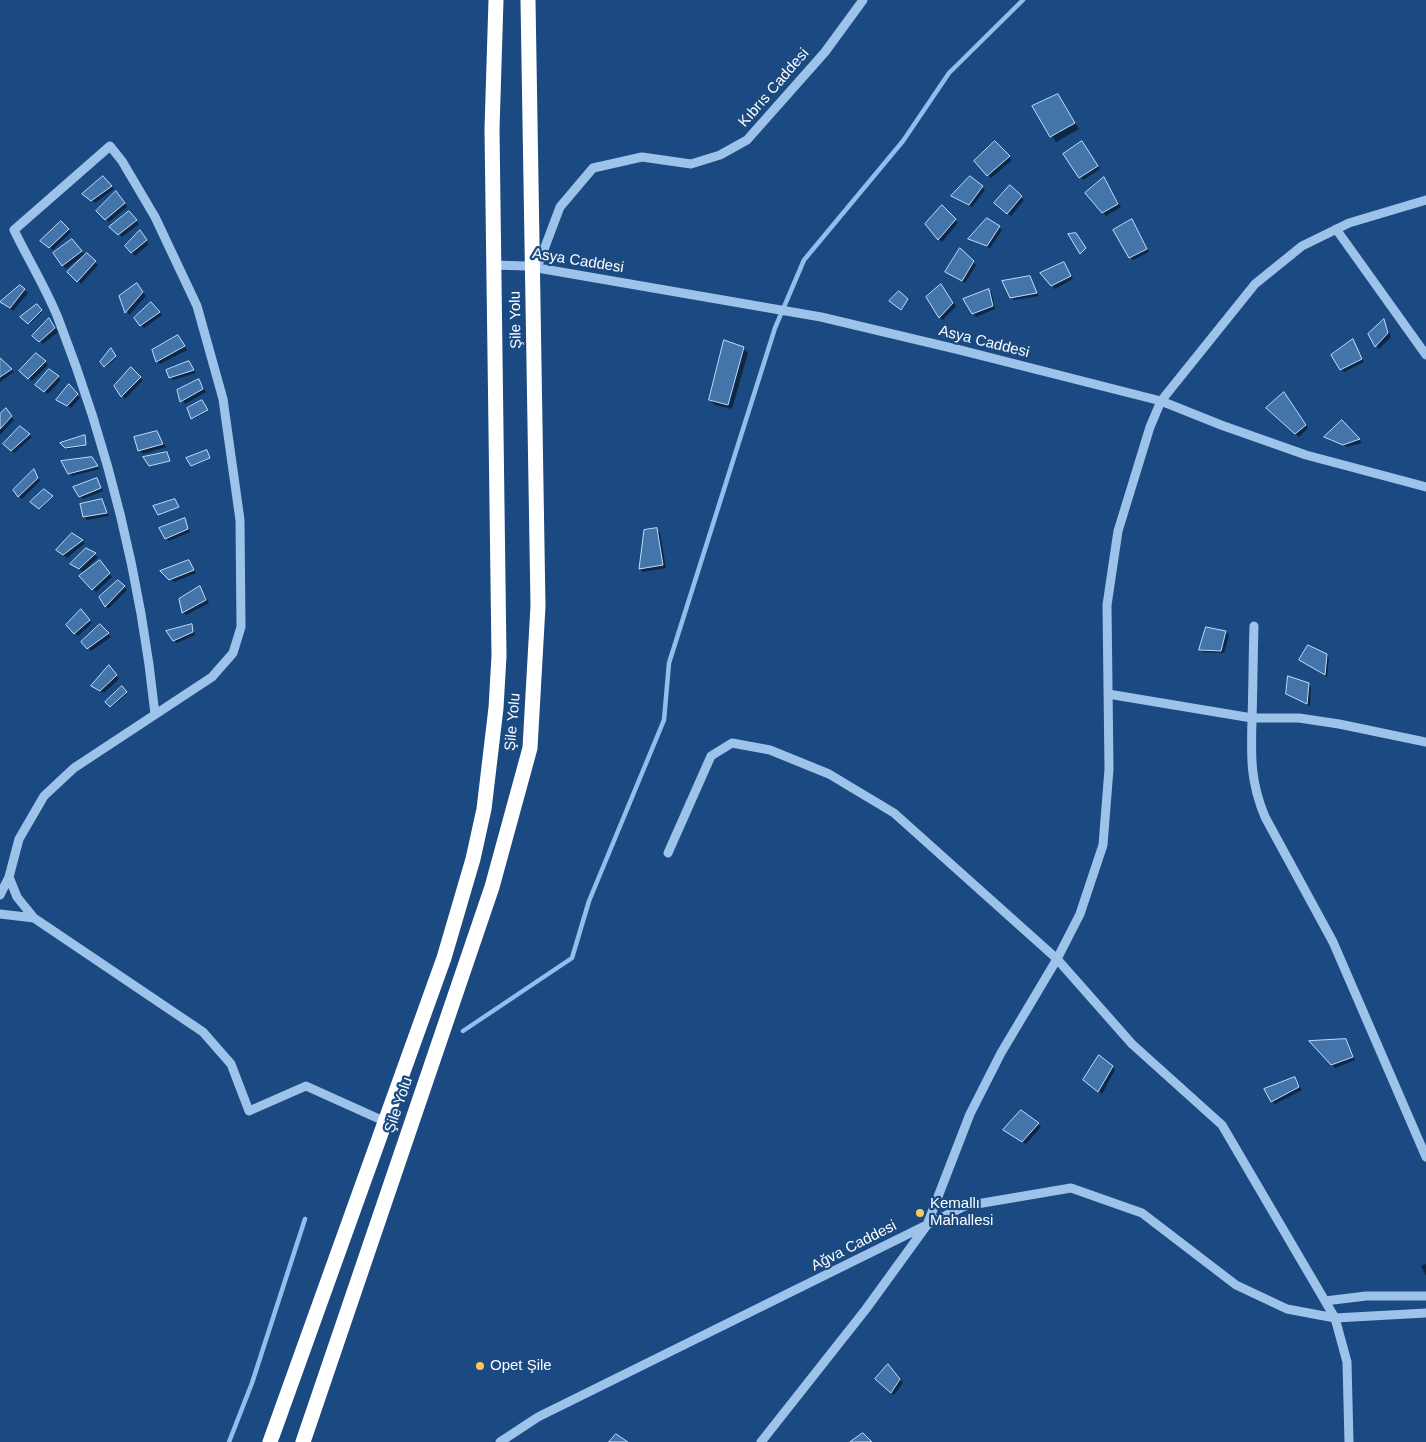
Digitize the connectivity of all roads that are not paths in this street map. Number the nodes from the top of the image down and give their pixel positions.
1 (496, 0) edge
2 (528, 0) edge
3 (863, 0) edge
4 (1426, 200) edge
5 (1336, 229) junction
6 (494, 265) junction
7 (535, 268) junction
8 (1426, 355) edge
9 (1161, 401) junction
10 (1426, 487) edge
11 (1254, 626) dead end
12 (1108, 694) junction
13 (155, 714) junction
14 (1252, 718) junction
15 (1426, 742) edge
16 (668, 853) dead end
17 (9, 877) junction
18 (0, 895) edge
19 (0, 914) edge
20 (34, 918) junction
21 (1057, 958) junction
22 (386, 1122) junction
23 (1426, 1157) edge
24 (927, 1225) junction
25 (1426, 1296) edge
26 (1325, 1300) junction
27 (1426, 1313) edge
28 (1335, 1318) junction
29 (270, 1442) edge
30 (303, 1442) edge
31 (500, 1442) edge
32 (761, 1442) edge
33 (1349, 1442) edge

1 - 6 highway, Şile Yolu
2 - 7 highway, Şile Yolu
3 - 7 street, Kıbrıs Caddesi
4 - 5 street
5 - 8 street
5 - 9 street
6 - 7 street, Asya Caddesi
6 - 22 highway, Şile Yolu
7 - 9 street, Asya Caddesi
7 - 30 highway, Şile Yolu
9 - 10 street, Asya Caddesi
9 - 12 street
11 - 14 street
12 - 14 street
12 - 21 street
13 - 13 street
13 - 17 street
14 - 15 street
14 - 23 street
16 - 21 street
17 - 18 street
17 - 20 street
19 - 20 street
20 - 22 street
21 - 24 street
21 - 26 street
22 - 29 highway, Şile Yolu
24 - 28 street, Ağva Caddesi
24 - 31 street, Ağva Caddesi
24 - 32 street
25 - 26 street
26 - 28 street
27 - 28 street, Ağva Caddesi
28 - 33 street

